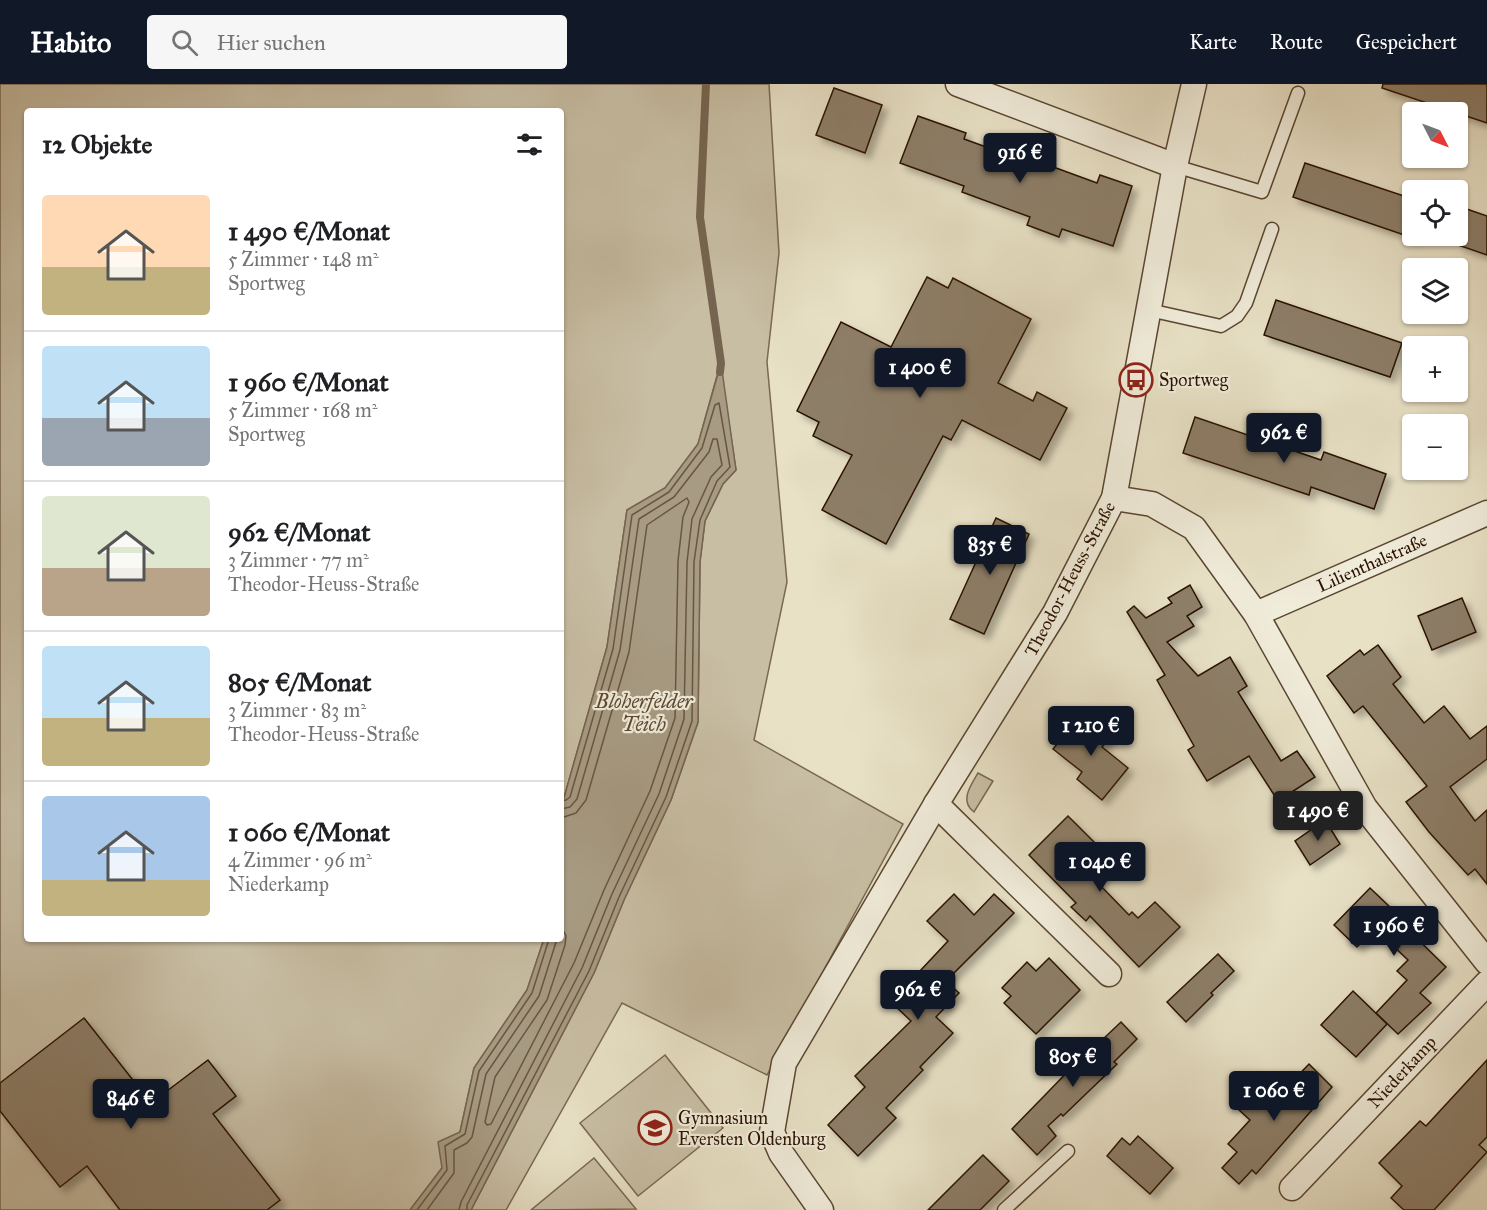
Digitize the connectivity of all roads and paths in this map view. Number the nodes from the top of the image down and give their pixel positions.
1 (958, 84) edge
2 (1194, 84) edge
3 (1298, 93) dead end
4 (1175, 166) junction
5 (1272, 229) dead end
6 (1149, 310) junction
7 (1114, 498) junction
8 (1487, 513) edge
9 (1256, 614) junction
10 (936, 804) junction
11 (1487, 962) edge
12 (1109, 974) dead end
13 (1487, 982) edge
14 (1068, 1150) dead end
15 (1292, 1188) dead end
16 (822, 1210) edge
17 (1004, 1210) edge

1 - 4 street
2 - 4 street, Theodor-Heuss-Straße
3 - 4 lane
4 - 6 street, Theodor-Heuss-Straße
5 - 6 lane
6 - 7 street, Theodor-Heuss-Straße
7 - 9 street
7 - 10 street, Theodor-Heuss-Straße
8 - 9 street, Lilienthalstraße
9 - 11 street
10 - 12 street
10 - 16 street, Theodor-Heuss-Straße
13 - 15 street, Niederkamp
14 - 17 lane

